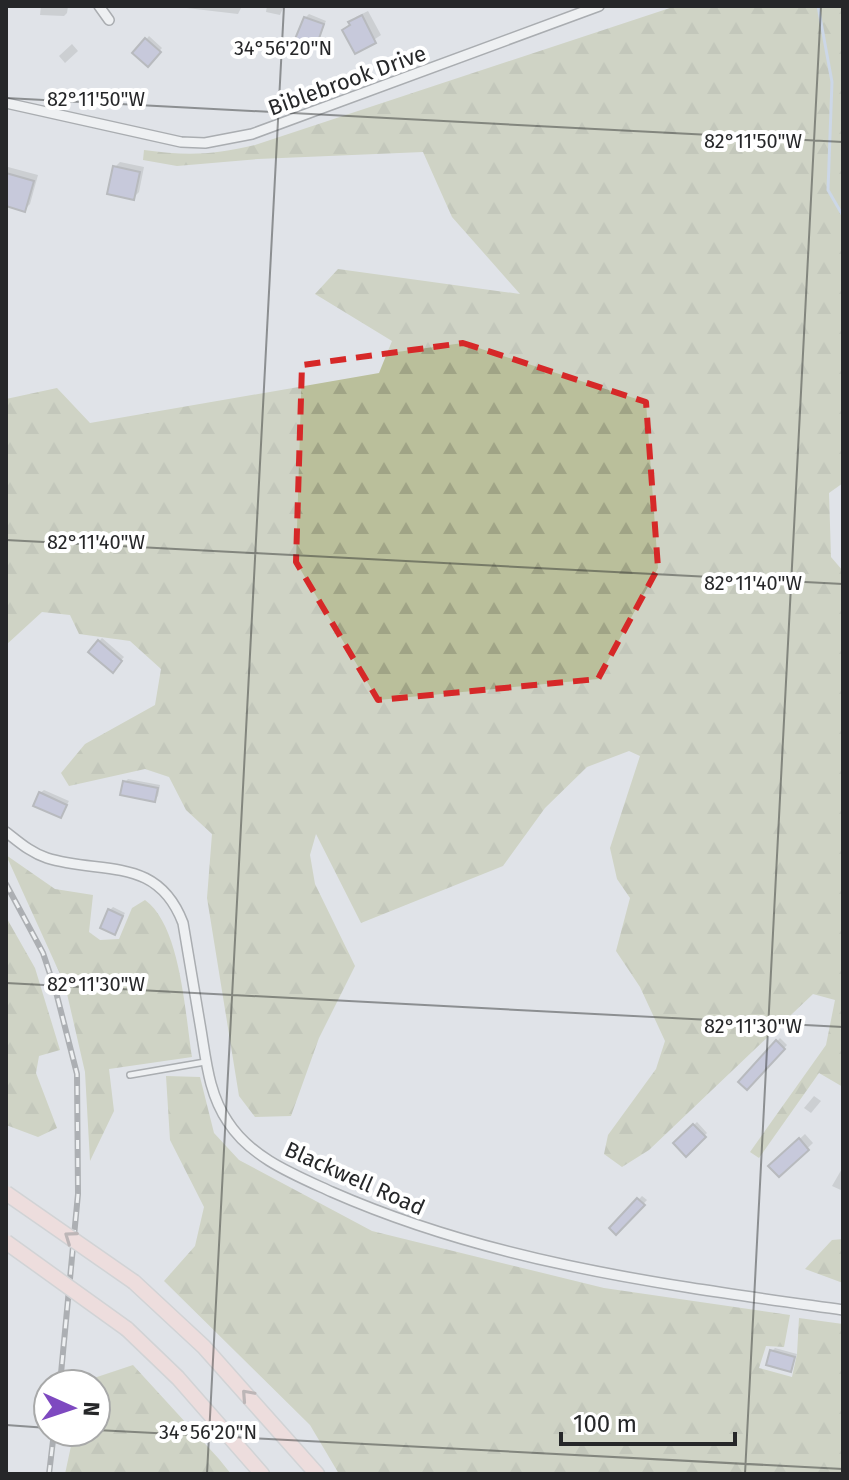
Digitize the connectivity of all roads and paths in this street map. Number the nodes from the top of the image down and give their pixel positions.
1 (99, 6) edge
2 (599, 6) edge
3 (109, 20) dead end
4 (6, 103) edge
5 (6, 832) edge
6 (206, 1062) junction
7 (130, 1075) dead end
8 (6, 1193) edge
9 (6, 1242) edge
10 (843, 1310) edge
11 (262, 1474) edge
12 (317, 1474) edge

1 - 3 street
2 - 4 street, Biblebrook Drive
5 - 6 street, Blackwell Road
6 - 7 lane
6 - 10 street, Blackwell Road
12 -> 8 main road, bridge
9 - 11 main road, bridge

